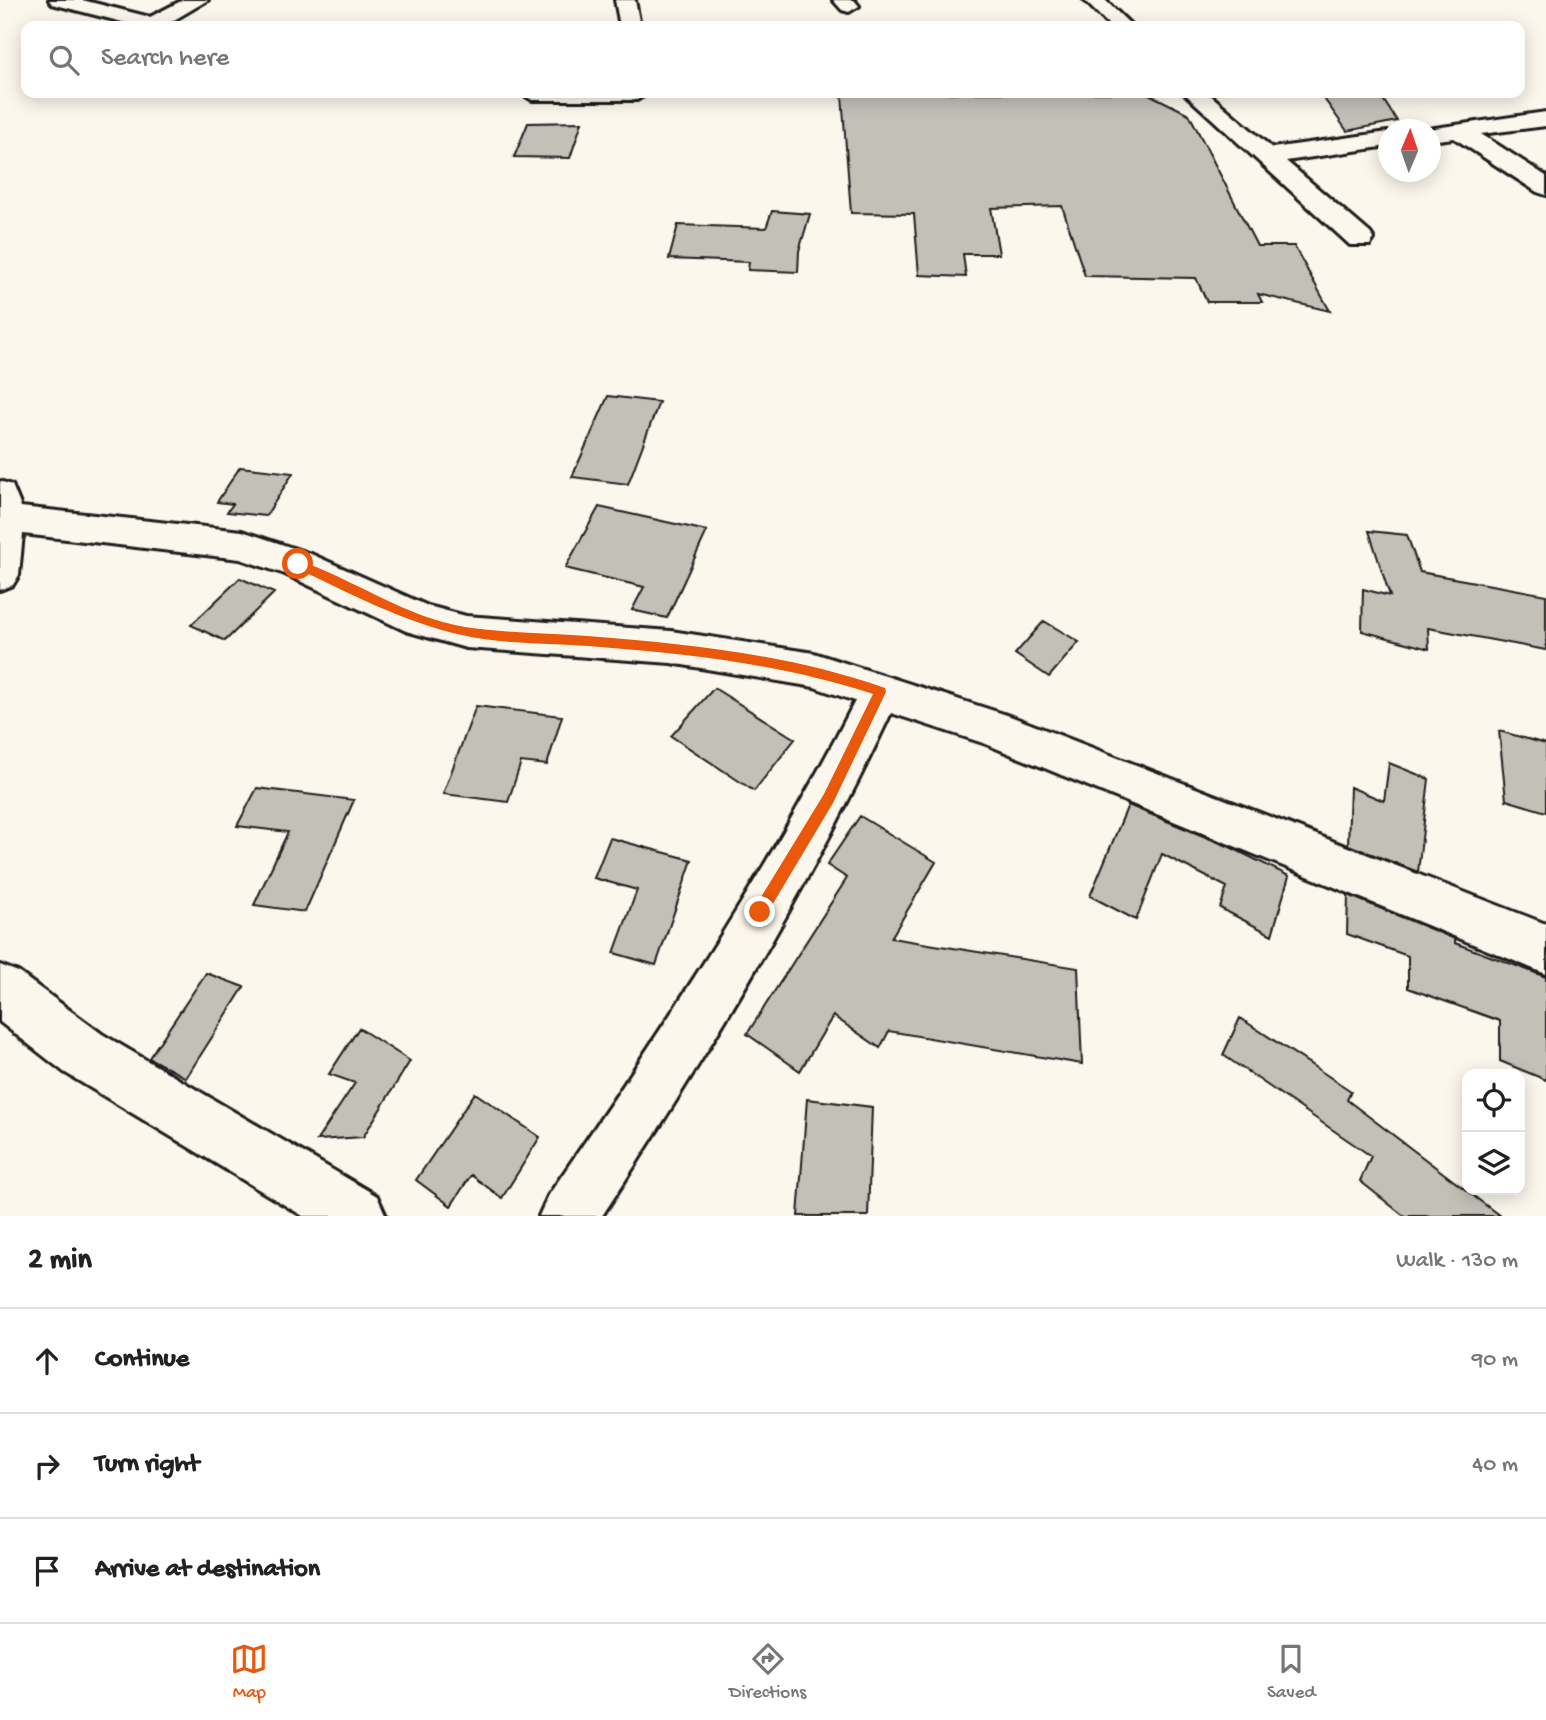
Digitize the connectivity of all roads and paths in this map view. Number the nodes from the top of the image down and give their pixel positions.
1 (60, 0) edge
2 (198, 0) edge
3 (625, 0) edge
4 (1094, 0) edge
5 (141, 21) edge
6 (163, 21) edge
7 (629, 21) edge
8 (1117, 21) edge
9 (1201, 98) edge
10 (1546, 119) edge
11 (1458, 130) junction
12 (1441, 132) edge
13 (1378, 140) edge
14 (1266, 156) junction
15 (1546, 187) edge
16 (1360, 239) dead end
17 (3, 506) edge
18 (0, 575) edge
19 (880, 692) junction
20 (1546, 949) edge
21 (0, 990) edge
22 (357, 1216) edge
23 (568, 1216) edge

1 - 5 street
2 - 6 street
3 - 7 street
4 - 8 street
9 - 14 street
10 - 11 street
11 - 12 street
11 - 15 street
13 - 14 street
14 - 16 street
17 - 18 street
17 - 19 street
19 - 20 street
19 - 23 street
21 - 22 street

